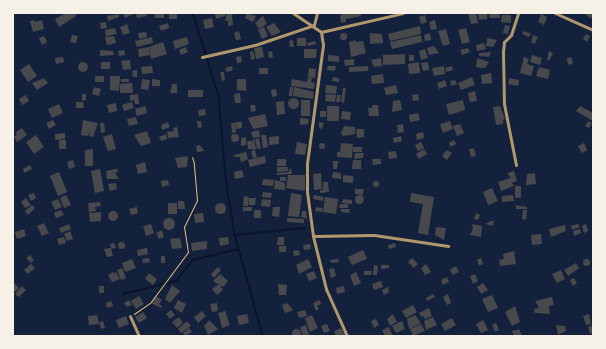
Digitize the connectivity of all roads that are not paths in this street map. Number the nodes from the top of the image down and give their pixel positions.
1 (293, 13) edge
2 (317, 13) edge
3 (403, 13) edge
4 (518, 13) edge
5 (555, 13) edge
6 (314, 25) junction
7 (593, 30) edge
8 (321, 32) junction
9 (203, 56) dead end
10 (516, 165) dead end
11 (314, 236) junction
12 (448, 246) dead end
13 (130, 316) road end
14 (139, 336) edge
15 (347, 336) edge

1 - 6 street
2 - 6 street
3 - 8 street
4 - 10 street
5 - 7 street
6 - 8 street
6 - 9 street
8 - 11 street
11 - 12 street
11 - 15 street
13 - 14 street

